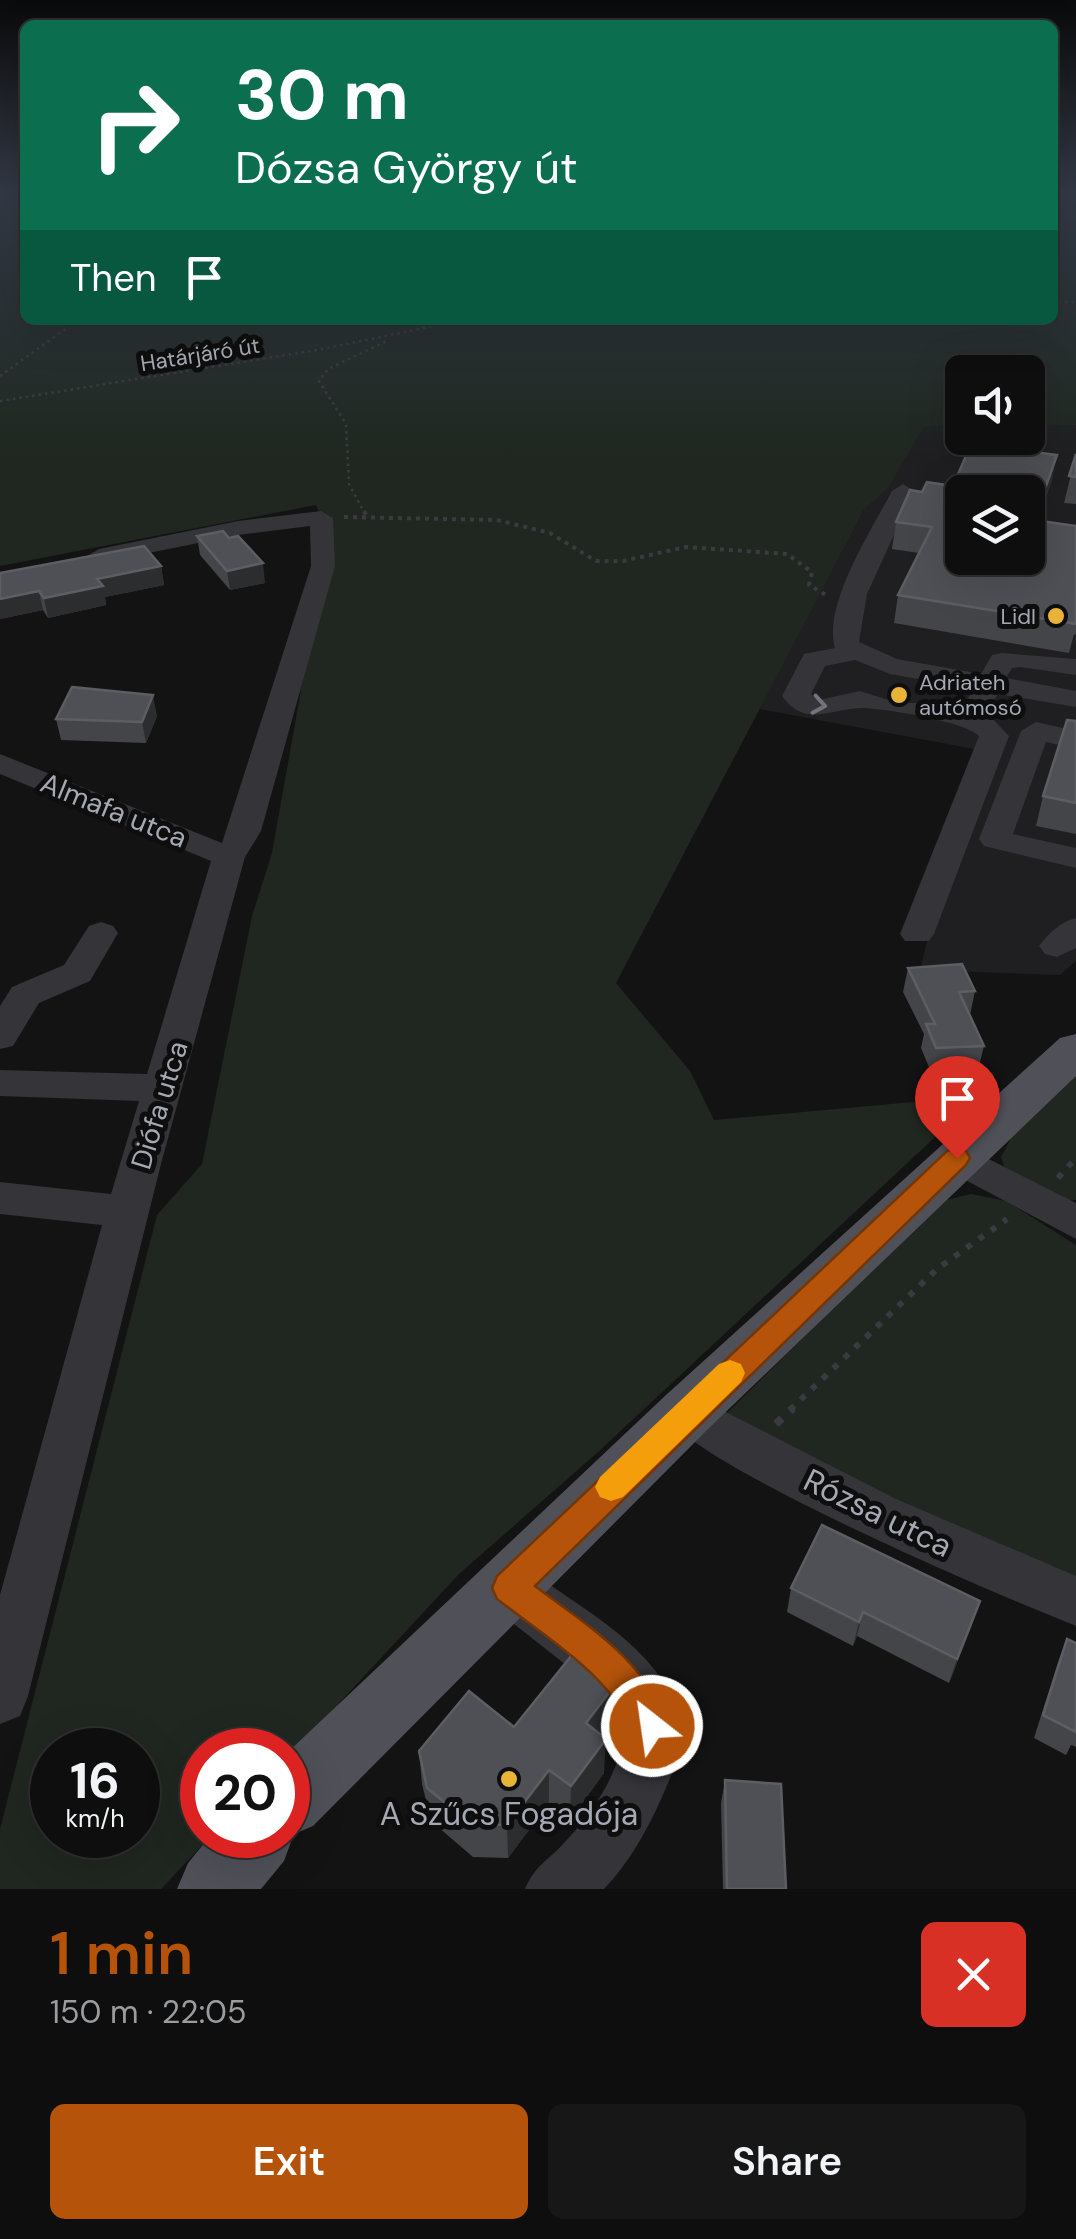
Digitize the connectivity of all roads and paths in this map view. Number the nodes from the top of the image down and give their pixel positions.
1 (71, 325) edge
2 (442, 325) edge
3 (397, 336) junction
4 (0, 376) edge
5 (0, 401) edge
6 (902, 491) dead end
7 (368, 517) junction
8 (321, 518) junction
9 (83, 560) edge
10 (850, 603) junction
11 (854, 652) junction
12 (1076, 668) edge
13 (989, 683) junction
14 (1076, 699) edge
15 (974, 717) junction
16 (1076, 740) edge
17 (0, 763) edge
18 (229, 857) junction
19 (1076, 858) edge
20 (101, 933) dead end
21 (918, 934) dead end
22 (0, 1037) edge
23 (1076, 1049) edge
24 (0, 1083) edge
25 (165, 1088) junction
26 (957, 1158) junction
27 (1076, 1158) edge
28 (0, 1198) edge
29 (1038, 1200) junction
30 (128, 1212) junction
31 (1076, 1223) edge
32 (687, 1412) junction
33 (749, 1450) junction
34 (510, 1588) junction
35 (1076, 1601) edge
36 (0, 1696) edge
37 (310, 1780) edge
38 (556, 1889) edge

1 - 4 path
2 - 3 path, Határjáró út
3 - 5 path, Határjáró út
3 - 7 path
6 - 10 street
7 - 8 path
7 - 10 path
8 - 9 street
8 - 18 street, Diófa utca
10 - 11 street
11 - 13 street
11 -> 15 street
12 - 13 street
13 - 14 street
13 - 15 street
15 - 21 street
16 - 19 street
17 - 18 street, Almafa utca
18 - 25 street, Diófa utca
20 - 22 street
23 - 26 main road
24 - 25 street
25 - 30 street, Diófa utca
26 - 29 street
26 - 32 main road
27 - 29 path
28 - 30 street
29 - 31 street
29 - 33 path
30 - 36 street, Diófa utca
32 - 33 street, Rózsa utca
32 - 34 main road
33 - 35 street, Rózsa utca
34 - 37 main road
34 - 38 street

